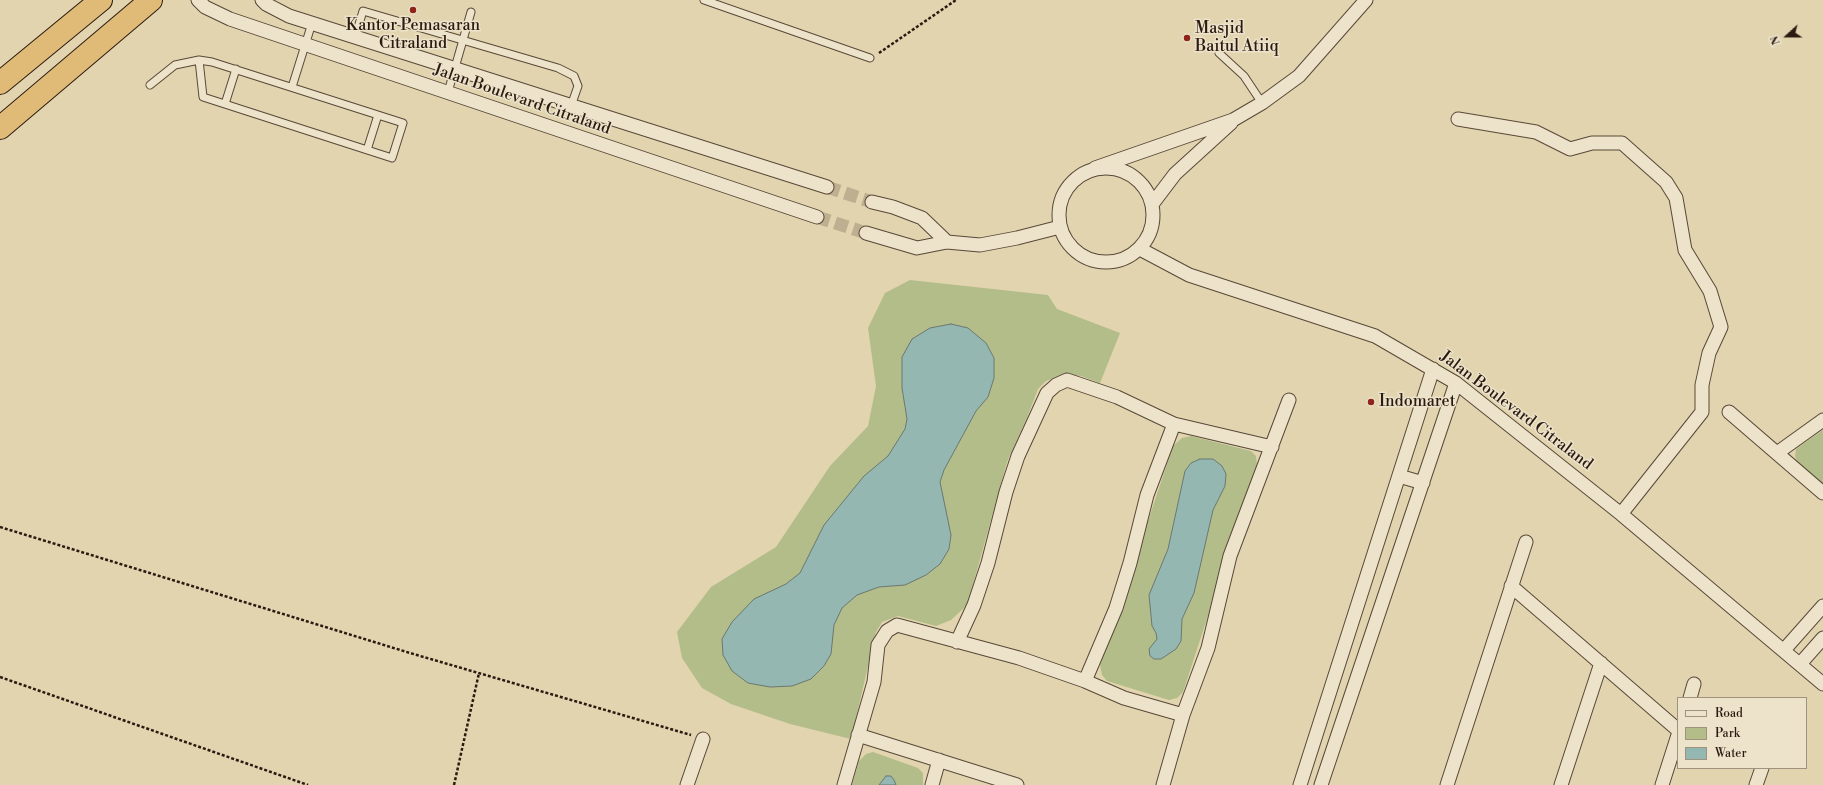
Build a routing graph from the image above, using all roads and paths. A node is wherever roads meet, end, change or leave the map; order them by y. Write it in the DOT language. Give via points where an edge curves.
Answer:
graph roads {
  1 [pos="101,0"];
  2 [pos="150,0"];
  3 [pos="198,0"];
  4 [pos="262,0"];
  5 [pos="704,0"];
  6 [pos="956,0"];
  7 [pos="1366,0"];
  8 [pos="470,12"];
  9 [pos="312,23"];
  10 [pos="354,37"];
  11 [pos="463,41"];
  12 [pos="306,45"];
  13 [pos="1219,54"];
  14 [pos="870,58"];
  15 [pos="199,60"];
  16 [pos="236,69"];
  17 [pos="455,69"];
  18 [pos="0,83"];
  19 [pos="150,85"];
  20 [pos="292,87"];
  21 [pos="448,92"];
  22 [pos="1262,103"];
  23 [pos="225,104"];
  24 [pos="572,106"];
  25 [pos="378,115"];
  26 [pos="1458,119"];
  27 [pos="1233,120"];
  28 [pos="0,128"];
  29 [pos="367,150"];
  30 [pos="1094,168"];
  31 [pos="827,187"];
  32 [pos="872,202"];
  33 [pos="1153,203"];
  34 [pos="817,217"];
  35 [pos="1060,227"];
  36 [pos="866,233"];
  37 [pos="947,242"];
  38 [pos="1140,250"];
  39 [pos="1433,369"];
  40 [pos="1456,383"];
  41 [pos="1290,400"];
  42 [pos="1729,412"];
  43 [pos="1823,420"];
  44 [pos="1174,424"];
  45 [pos="1272,447"];
  46 [pos="1777,453"];
  47 [pos="1399,476"];
  48 [pos="1423,483"];
  49 [pos="1823,493"];
  50 [pos="1621,514"];
  51 [pos="0,527"];
  52 [pos="1526,542"];
  53 [pos="1511,586"];
  54 [pos="1823,606"];
  55 [pos="1823,638"];
  56 [pos="957,642"];
  57 [pos="1784,650"];
  58 [pos="1601,663"];
  59 [pos="1800,664"];
  60 [pos="479,673"];
  61 [pos="0,677"];
  62 [pos="1085,682"];
  63 [pos="1694,684"];
  64 [pos="1823,684"];
  65 [pos="1690,697"];
  66 [pos="1183,715"];
  67 [pos="1677,729"];
  68 [pos="858,735"];
  69 [pos="1677,738"];
  70 [pos="703,739"];
  71 [pos="939,760"];
  72 [pos="1762,769"];
  73 [pos="308,785"];
  74 [pos="454,785"];
  75 [pos="687,785"];
  76 [pos="844,785"];
  77 [pos="932,785"];
  78 [pos="1017,785"];
  79 [pos="1163,785"];
  80 [pos="1300,785"];
  81 [pos="1321,785"];
  82 [pos="1447,785"];
  83 [pos="1562,785"];
  84 [pos="1662,785"];
  85 [pos="1756,785"];
  1 -- 18 [label="highway"];
  2 -- 28 [label="highway"];
  3 -- 12 [label="street, Jalan Boulevard Citraland" via="205,7 230,19"];
  4 -- 9 [label="street, Jalan Boulevard Citraland" via="289,16"];
  5 -- 14 [label="lane"];
  6 -- 14 [label="path"];
  7 -- 22 [label="street" via="1300,76"];
  8 -- 11 [label="lane"];
  9 -- 10 [label="street, Jalan Boulevard Citraland"];
  9 -- 12 [label="lane"];
  10 -- 11 [label="lane" via="364,11"];
  10 -- 17 [label="street, Jalan Boulevard Citraland"];
  11 -- 17 [label="lane"];
  11 -- 24 [label="lane" via="558,68 574,76 578,86"];
  12 -- 20 [label="lane"];
  12 -- 21 [label="street, Jalan Boulevard Citraland"];
  13 -- 22 [label="lane" via="1244,76"];
  15 -- 16 [label="lane"];
  15 -- 19 [label="lane" via="175,65"];
  15 -- 23 [label="lane" via="203,97"];
  16 -- 20 [label="lane"];
  16 -- 23 [label="lane"];
  17 -- 21 [label="lane"];
  17 -- 24 [label="street, Jalan Boulevard Citraland"];
  20 -- 25 [label="lane"];
  21 -- 34 [label="street, Jalan Boulevard Citraland"];
  22 -- 27 [label="street"];
  23 -- 29 [label="lane"];
  24 -- 31 [label="street, Jalan Boulevard Citraland"];
  25 -- 29 [label="lane"];
  25 -- 29 [label="lane" via="403,123 392,158"];
  26 -- 50 [label="street" via="1536,132 1570,149 1592,143 1622,143 1666,182 1676,198 1685,250 1710,291 1721,327 1709,353 1703,379 1702,412"];
  27 -- 30 [label="street"];
  27 -- 33 [label="street" via="1175,174"];
  30 -- 33 [label="street" via="1119,169 1130,175 1141,182"];
  30 -- 35 [label="street" via="1073,180 1060,202"];
  32 -- 37 [label="street" via="922,218"];
  33 -- 38 [label="street" via="1152,228"];
  35 -- 37 [label="street" via="980,244"];
  35 -- 38 [label="street" via="1072,248 1093,261 1118,262"];
  36 -- 37 [label="street" via="917,248"];
  38 -- 39 [label="street, Jalan Boulevard Citraland" via="1189,275 1375,336"];
  39 -- 40 [label="street, Jalan Boulevard Citraland"];
  39 -- 47 [label="street"];
  40 -- 48 [label="street"];
  40 -- 50 [label="street, Jalan Boulevard Citraland"];
  41 -- 45 [label="street"];
  42 -- 46 [label="street"];
  43 -- 46 [label="street"];
  44 -- 45 [label="street"];
  44 -- 56 [label="street" via="1117,397 1067,380 1047,393 1018,456 988,563 974,605"];
  44 -- 62 [label="street" via="1147,495 1116,608"];
  45 -- 66 [label="street" via="1230,556 1208,648"];
  46 -- 49 [label="street"];
  47 -- 48 [label="street"];
  47 -- 80 [label="street"];
  48 -- 81 [label="street"];
  50 -- 57 [label="street, Jalan Boulevard Citraland"];
  51 -- 60 [label="path"];
  52 -- 53 [label="street"];
  53 -- 58 [label="street"];
  53 -- 82 [label="street"];
  54 -- 57 [label="street"];
  55 -- 59 [label="street"];
  56 -- 62 [label="street" via="1019,658"];
  56 -- 68 [label="street" via="897,625 887,632 878,645 874,682"];
  57 -- 59 [label="street, Jalan Boulevard Citraland"];
  58 -- 67 [label="street"];
  58 -- 83 [label="street"];
  59 -- 64 [label="street, Jalan Boulevard Citraland"];
  60 -- 70 [label="path"];
  60 -- 74 [label="path"];
  61 -- 73 [label="path"];
  62 -- 66 [label="street" via="1124,698"];
  63 -- 65 [label="street"];
  66 -- 79 [label="street"];
  68 -- 71 [label="street"];
  68 -- 76 [label="street"];
  69 -- 84 [label="street"];
  70 -- 75 [label="street"];
  71 -- 77 [label="street"];
  71 -- 78 [label="street"];
  72 -- 85 [label="street"];
}
